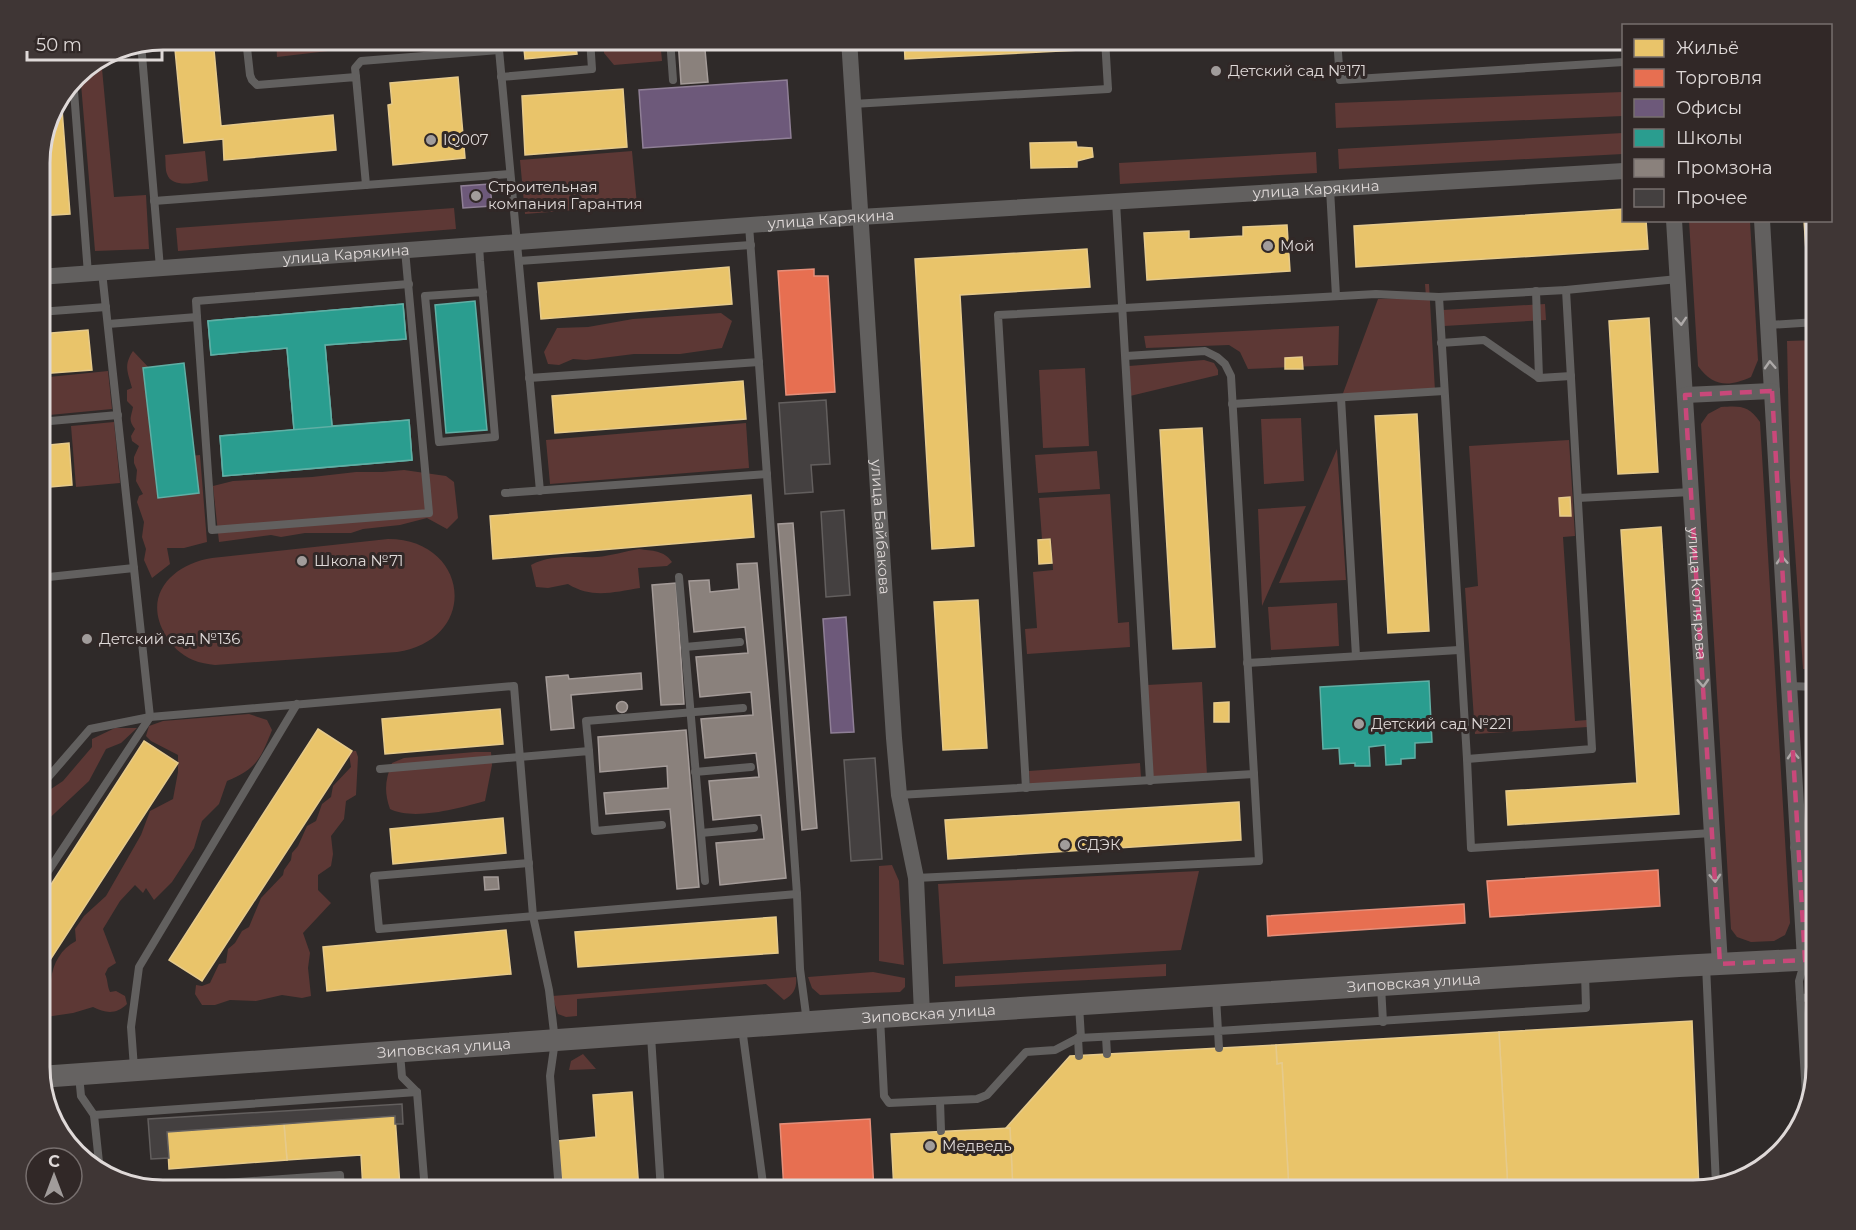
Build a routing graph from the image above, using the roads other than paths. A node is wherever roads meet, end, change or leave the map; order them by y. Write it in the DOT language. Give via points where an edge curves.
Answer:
graph roads {
  1 [pos="247,50"];
  2 [pos="499,50"];
  3 [pos="591,50"];
  4 [pos="671,50"];
  5 [pos="850,50"];
  6 [pos="1106,50"];
  7 [pos="1338,50"];
  8 [pos="142,52"];
  9 [pos="1622,62"];
  10 [pos="501,76"];
  11 [pos="356,77"];
  12 [pos="673,80"];
  13 [pos="75,92"];
  14 [pos="853,104"];
  15 [pos="1622,171"];
  16 [pos="510,174"];
  17 [pos="366,185"];
  18 [pos="1330,189"];
  19 [pos="154,201"];
  20 [pos="1116,202"];
  21 [pos="860,217"];
  22 [pos="1674,222"];
  23 [pos="1762,222"];
  24 [pos="749,225"];
  25 [pos="517,242"];
  26 [pos="479,245"];
  27 [pos="751,245"];
  28 [pos="405,250"];
  29 [pos="519,261"];
  30 [pos="160,268"];
  31 [pos="95,273"];
  32 [pos="50,276"];
  33 [pos="1678,279"];
  34 [pos="409,284"];
  35 [pos="1566,290"];
  36 [pos="1536,291"];
  37 [pos="483,292"];
  38 [pos="1336,296"];
  39 [pos="1439,297"];
  40 [pos="106,307"];
  41 [pos="1123,308"];
  42 [pos="50,311"];
  43 [pos="197,317"];
  44 [pos="1806,323"];
  45 [pos="108,324"];
  46 [pos="1768,325"];
  47 [pos="1441,343"];
  48 [pos="1126,356"];
  49 [pos="759,362"];
  50 [pos="1571,376"];
  51 [pos="529,378"];
  52 [pos="1539,378"];
  53 [pos="1444,391"];
  54 [pos="1772,391"];
  55 [pos="1685,395"];
  56 [pos="1341,398"];
  57 [pos="1232,404"];
  58 [pos="118,415"];
  59 [pos="50,421"];
  60 [pos="767,474"];
  61 [pos="540,491"];
  62 [pos="1691,492"];
  63 [pos="504,493"];
  64 [pos="1578,498"];
  65 [pos="134,568"];
  66 [pos="50,577"];
  67 [pos="679,578"];
  68 [pos="740,642"];
  69 [pos="685,647"];
  70 [pos="1459,650"];
  71 [pos="1356,656"];
  72 [pos="1247,663"];
  73 [pos="1789,686"];
  74 [pos="1806,687"];
  75 [pos="297,704"];
  76 [pos="743,708"];
  77 [pos="691,712"];
  78 [pos="150,717"];
  79 [pos="589,752"];
  80 [pos="520,757"];
  81 [pos="1467,759"];
  82 [pos="751,767"];
  83 [pos="380,769"];
  84 [pos="696,771"];
  85 [pos="1254,774"];
  86 [pos="50,775"];
  87 [pos="1150,780"];
  88 [pos="1026,788"];
  89 [pos="899,795"];
  90 [pos="662,825"];
  91 [pos="754,828"];
  92 [pos="701,833"];
  93 [pos="1712,834"];
  94 [pos="1798,847"];
  95 [pos="1806,847"];
  96 [pos="529,863"];
  97 [pos="50,868"];
  98 [pos="916,878"];
  99 [pos="705,881"];
  100 [pos="797,894"];
  101 [pos="533,916"];
  102 [pos="1806,916"];
  103 [pos="1806,959"];
  104 [pos="1713,964"];
  105 [pos="1806,968"];
  106 [pos="1585,972"];
  107 [pos="1381,985"];
  108 [pos="1216,996"];
  109 [pos="1800,998"];
  110 [pos="1806,998"];
  111 [pos="1079,1005"];
  112 [pos="922,1014"];
  113 [pos="880,1017"];
  114 [pos="807,1022"];
  115 [pos="1383,1022"];
  116 [pos="742,1028"];
  117 [pos="1218,1030"];
  118 [pos="651,1034"];
  119 [pos="1106,1037"];
  120 [pos="1079,1038"];
  121 [pos="555,1041"];
  122 [pos="1219,1048"];
  123 [pos="400,1052"];
  124 [pos="1107,1054"];
  125 [pos="1078,1056"];
  126 [pos="134,1070"];
  127 [pos="79,1075"];
  128 [pos="50,1076"];
  129 [pos="1805,1085"];
  130 [pos="417,1092"];
  131 [pos="940,1101"];
  132 [pos="94,1115"];
  133 [pos="941,1131"];
  134 [pos="99,1160"];
  135 [pos="1716,1178"];
  136 [pos="268,1180"];
  137 [pos="340,1180"];
  138 [pos="423,1180"];
  139 [pos="558,1180"];
  140 [pos="660,1180"];
  141 [pos="763,1180"];
  1 -- 11 [label="lane" via="250,75 257,85"];
  2 -- 10 [label="lane"];
  2 -- 11 [label="lane" via="362,61 355,68"];
  3 -- 10 [label="lane" via="592,69"];
  4 -- 12 [label="lane"];
  5 -- 14 [label="street, улица Байбакова"];
  6 -- 14 [label="lane" via="1108,89"];
  7 -- 9 [label="lane" via="1340,80"];
  8 -- 19 [label="lane"];
  10 -- 16 [label="lane"];
  11 -- 17 [label="lane"];
  13 -- 31 [label="lane"];
  14 -- 21 [label="street, улица Байбакова"];
  15 -- 18 [label="street, улица Карякина"];
  16 -- 17 [label="lane"];
  16 -- 25 [label="lane"];
  17 -- 19 [label="lane"];
  18 -- 20 [label="street, улица Карякина"];
  18 -- 38 [label="lane"];
  19 -- 30 [label="lane"];
  20 -- 21 [label="street, улица Карякина"];
  20 -- 41 [label="lane"];
  21 -- 24 [label="street, улица Карякина"];
  21 -- 89 [label="street, улица Байбакова"];
  22 -- 33 [label="street, улица Котлярова"];
  23 -- 46 [label="street"];
  24 -- 25 [label="street, улица Карякина"];
  24 -- 27 [label="lane"];
  25 -- 26 [label="street, улица Карякина"];
  25 -- 29 [label="lane"];
  26 -- 28 [label="street, улица Карякина"];
  26 -- 37 [label="lane"];
  27 -- 29 [label="lane"];
  27 -- 49 [label="lane"];
  28 -- 30 [label="street, улица Карякина"];
  28 -- 34 [label="lane"];
  29 -- 51 [label="lane"];
  30 -- 31 [label="street, улица Карякина"];
  31 -- 32 [label="street, улица Карякина"];
  31 -- 40 [label="lane"];
  33 -- 35 [label="lane"];
  33 -- 55 [label="street, улица Котлярова, one-way"];
  34 -- 43 [label="lane" via="196,302"];
  34 -- 43 [label="lane" via="429,513 212,531"];
  35 -- 36 [label="lane"];
  35 -- 50 [label="lane"];
  36 -- 39 [label="lane"];
  36 -- 52 [label="lane"];
  37 -- 37 [label="lane" via="495,437 439,442 425,296"];
  38 -- 39 [label="lane"];
  38 -- 41 [label="lane"];
  39 -- 47 [label="lane"];
  40 -- 42 [label="lane"];
  40 -- 45 [label="lane"];
  41 -- 48 [label="lane"];
  41 -- 88 [label="lane" via="998,315"];
  43 -- 45 [label="lane"];
  44 -- 46 [label="lane"];
  45 -- 58 [label="lane"];
  54 -- 46 [label="street, one-way"];
  47 -- 52 [label="lane" via="1484,340"];
  47 -- 53 [label="lane"];
  48 -- 57 [label="lane" via="1205,351 1225,364 1231,376"];
  48 -- 87 [label="lane"];
  49 -- 51 [label="lane"];
  49 -- 60 [label="lane"];
  50 -- 52 [label="lane"];
  50 -- 64 [label="lane"];
  51 -- 61 [label="lane"];
  53 -- 56 [label="lane"];
  53 -- 70 [label="lane"];
  54 -- 55 [label="street"];
  73 -- 54 [label="street, one-way"];
  55 -- 62 [label="street, улица Котлярова"];
  56 -- 57 [label="lane"];
  56 -- 71 [label="lane"];
  57 -- 72 [label="lane"];
  58 -- 59 [label="lane"];
  58 -- 65 [label="lane"];
  60 -- 61 [label="lane"];
  60 -- 100 [label="lane"];
  61 -- 63 [label="lane"];
  62 -- 64 [label="lane"];
  62 -- 93 [label="street, улица Котлярова, one-way"];
  64 -- 81 [label="lane" via="1592,749"];
  65 -- 66 [label="lane"];
  65 -- 78 [label="lane"];
  67 -- 69 [label="lane"];
  68 -- 69 [label="lane"];
  69 -- 77 [label="lane"];
  70 -- 71 [label="lane"];
  70 -- 81 [label="lane"];
  71 -- 72 [label="lane"];
  72 -- 85 [label="lane"];
  73 -- 74 [label="lane"];
  94 -- 73 [label="street, one-way"];
  75 -- 78 [label="lane"];
  75 -- 80 [label="lane" via="514,687"];
  75 -- 126 [label="lane" via="139,967 131,1027"];
  76 -- 77 [label="lane"];
  77 -- 79 [label="lane" via="586,721"];
  77 -- 84 [label="lane"];
  78 -- 86 [label="lane" via="90,729"];
  78 -- 97 [label="lane"];
  79 -- 80 [label="lane"];
  79 -- 90 [label="lane" via="595,831"];
  80 -- 83 [label="lane"];
  80 -- 96 [label="lane"];
  81 -- 93 [label="lane" via="1471,848"];
  82 -- 84 [label="lane"];
  84 -- 92 [label="lane"];
  85 -- 87 [label="lane"];
  85 -- 98 [label="lane" via="1259,861"];
  87 -- 88 [label="lane"];
  88 -- 89 [label="lane"];
  89 -- 98 [label="street, улица Байбакова"];
  91 -- 92 [label="lane"];
  92 -- 99 [label="lane"];
  93 -- 104 [label="street, улица Котлярова, one-way"];
  94 -- 95 [label="street"];
  94 -- 102 [label="street"];
  96 -- 101 [label="lane"];
  96 -- 101 [label="lane" via="374,876 379,929"];
  98 -- 112 [label="street, улица Байбакова"];
  100 -- 101 [label="lane"];
  100 -- 114 [label="lane"];
  101 -- 121 [label="lane"];
  103 -- 104 [label="street, Зиповская улица"];
  104 -- 106 [label="street, Зиповская улица"];
  104 -- 135 [label="lane"];
  105 -- 109 [label="lane" via="1799,981"];
  106 -- 107 [label="street, Зиповская улица"];
  106 -- 115 [label="lane" via="1586,1008"];
  107 -- 108 [label="street, Зиповская улица"];
  107 -- 115 [label="lane"];
  108 -- 111 [label="street, Зиповская улица"];
  108 -- 117 [label="lane"];
  109 -- 110 [label="lane"];
  109 -- 129 [label="lane"];
  111 -- 112 [label="street, Зиповская улица"];
  111 -- 120 [label="lane"];
  112 -- 113 [label="street, Зиповская улица"];
  113 -- 114 [label="street, Зиповская улица"];
  113 -- 131 [label="lane" via="885,1099 894,1104"];
  114 -- 116 [label="street, Зиповская улица"];
  115 -- 117 [label="lane"];
  116 -- 118 [label="street, Зиповская улица"];
  116 -- 141 [label="lane"];
  117 -- 119 [label="lane"];
  117 -- 122 [label="lane"];
  118 -- 121 [label="street, Зиповская улица"];
  118 -- 140 [label="lane"];
  119 -- 120 [label="lane"];
  119 -- 124 [label="lane"];
  120 -- 125 [label="lane"];
  120 -- 131 [label="lane" via="1054,1050 1026,1052 983,1098"];
  121 -- 123 [label="street, Зиповская улица"];
  121 -- 139 [label="lane" via="550,1076"];
  123 -- 126 [label="street, Зиповская улица"];
  123 -- 130 [label="lane" via="402,1077"];
  126 -- 127 [label="street, Зиповская улица"];
  127 -- 128 [label="street, Зиповская улица"];
  127 -- 132 [label="lane" via="81,1096"];
  130 -- 132 [label="lane"];
  130 -- 138 [label="lane"];
  131 -- 133 [label="lane"];
  132 -- 134 [label="lane"];
  136 -- 137 [label="lane" via="340,1175"];
}
